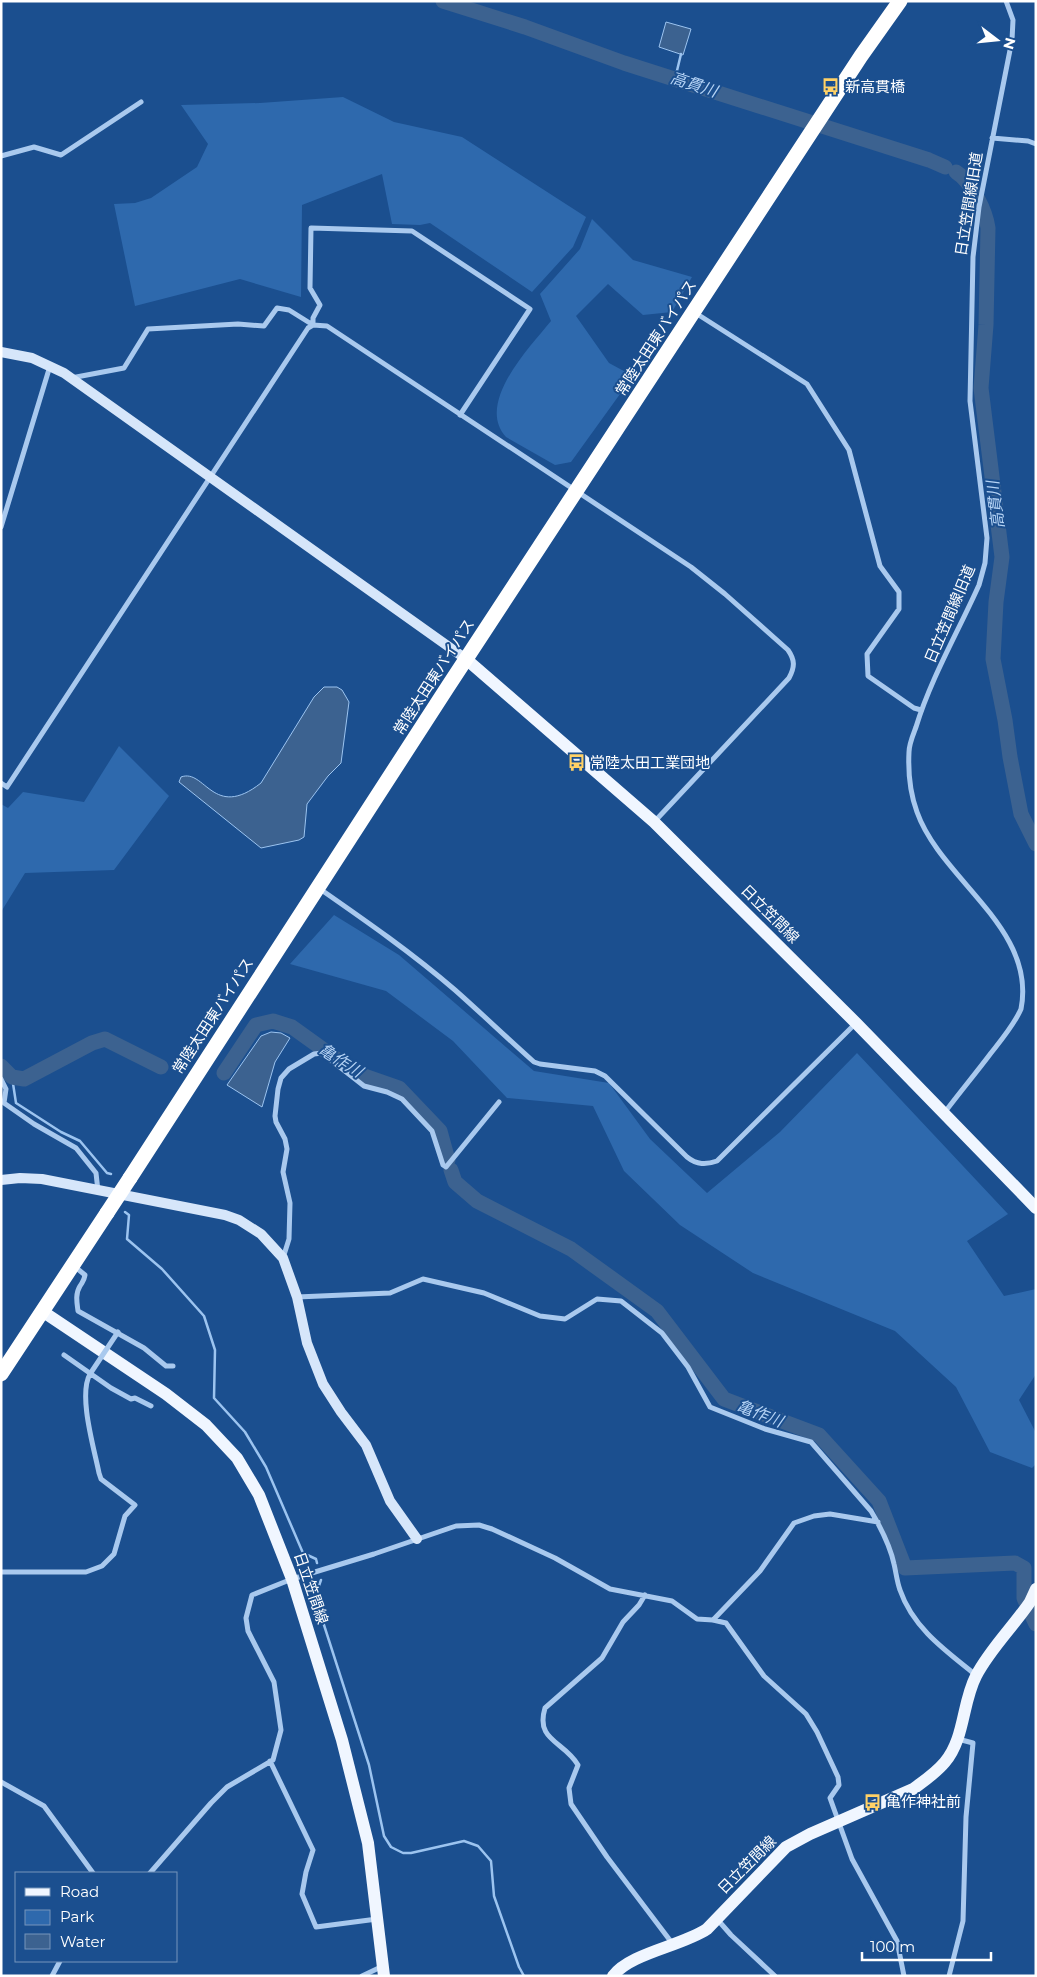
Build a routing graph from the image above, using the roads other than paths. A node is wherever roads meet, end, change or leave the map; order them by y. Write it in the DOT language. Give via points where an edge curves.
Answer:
graph roads {
  1 [pos="900,1"];
  2 [pos="1006,1"];
  3 [pos="140,102"];
  4 [pos="992,138"];
  5 [pos="1036,144"];
  6 [pos="1,156"];
  7 [pos="694,311"];
  8 [pos="313,325"];
  9 [pos="1,352"];
  10 [pos="50,365"];
  11 [pos="71,378"];
  12 [pos="460,415"];
  13 [pos="210,477"];
  14 [pos="576,491"];
  15 [pos="2,523"];
  16 [pos="466,659"];
  17 [pos="921,710"];
  18 [pos="1,783"];
  19 [pos="654,822"];
  20 [pos="318,887"];
  21 [pos="1003,921"];
  22 [pos="1026,972"];
  23 [pos="856,1023"];
  24 [pos="1,1080"];
  25 [pos="499,1102"];
  26 [pos="944,1113"];
  27 [pos="1,1180"];
  28 [pos="98,1191"];
  29 [pos="1036,1208"];
  30 [pos="283,1258"];
  31 [pos="72,1265"];
  32 [pos="296,1297"];
  33 [pos="42,1311"];
  34 [pos="118,1332"];
  35 [pos="64,1355"];
  36 [pos="173,1366"];
  37 [pos="1,1374"];
  38 [pos="90,1374"];
  39 [pos="151,1406"];
  40 [pos="878,1522"];
  41 [pos="417,1539"];
  42 [pos="1,1572"];
  43 [pos="292,1579"];
  44 [pos="1036,1589"];
  45 [pos="645,1595"];
  46 [pos="713,1620"];
  47 [pos="977,1675"];
  48 [pos="958,1739"];
  49 [pos="270,1761"];
  50 [pos="1,1782"];
  51 [pos="840,1821"];
  52 [pos="92,1872"];
  53 [pos="151,1872"];
  54 [pos="377,1918"];
  55 [pos="717,1919"];
  56 [pos="674,1945"];
  57 [pos="59,1962"];
  58 [pos="384,1971"];
  59 [pos="52,1976"];
  60 [pos="362,1976"];
  61 [pos="614,1976"];
  62 [pos="775,1976"];
  63 [pos="904,1976"];
  64 [pos="948,1976"];
  1 -- 7 [label="highway, 常陸太田東バイパス"];
  2 -- 4 [label="street, 日立笠間線旧道" via="1013,20 1012,40"];
  3 -- 6 [label="street" via="61,155 34,147"];
  4 -- 5 [label="street"];
  4 -- 17 [label="street, 日立笠間線旧道" via="973,256 970,402 987,538 985,563 979,586"];
  7 -- 14 [label="highway, 常陸太田東バイパス"];
  7 -- 17 [label="street" via="807,384 849,450 880,566 899,592 899,609 867,654 868,676"];
  8 -- 11 [label="street" via="289,310 277,308 264,326 238,324 148,329 124,368"];
  8 -- 12 [label="street" via="327,326"];
  8 -- 12 [label="street" via="320,306 310,288 311,228 412,231 530,309"];
  8 -- 13 [label="street"];
  9 -- 10 [label="street"];
  10 -- 11 [label="street"];
  10 -- 15 [label="street"];
  11 -- 13 [label="street"];
  12 -- 14 [label="street"];
  13 -- 16 [label="street"];
  13 -- 18 [label="street" via="7,787"];
  14 -- 16 [label="highway, 常陸太田東バイパス"];
  14 -- 19 [label="street" via="699,573 788,650 794,665 789,678"];
  16 -- 19 [label="main road, 日立笠間線"];
  16 -- 20 [label="highway, 常陸太田東バイパス"];
  17 -- 21 [label="street, 日立笠間線旧道" via="909,750 909,779 917,813 957,872"];
  19 -- 23 [label="main road, 日立笠間線"];
  20 -- 23 [label="street" via="427,967 534,1062 605,1076 693,1162 709,1164 717,1161"];
  20 -- 31 [label="highway, 常陸太田東バイパス, bridge"];
  22 -- 26 [label="street" via="1021,1008 1012,1026"];
  23 -- 26 [label="main road, 日立笠間線"];
  24 -- 28 [label="street" via="6,1089 4,1103 76,1148 96,1173"];
  25 -- 30 [label="street" via="446,1167 432,1130 402,1099 364,1086 322,1053 314,1054 289,1069 279,1083 275,1110 276,1122 287,1149 284,1172 290,1203 289,1239"];
  26 -- 29 [label="main road, 日立笠間線"];
  27 -- 28 [label="street" via="42,1180"];
  28 -- 30 [label="street" via="239,1220 261,1234"];
  30 -- 32 [label="street"];
  31 -- 33 [label="highway, 常陸太田東バイパス"];
  31 -- 34 [label="street" via="85,1275 77,1292 78,1311"];
  32 -- 40 [label="street" via="390,1293 423,1279 484,1293 540,1316 565,1319 597,1299 620,1301 662,1333 688,1367 710,1407 811,1442"];
  32 -- 41 [label="street" via="307,1343 323,1384 366,1445 390,1501"];
  33 -- 37 [label="highway, 常陸太田東バイパス"];
  33 -- 43 [label="main road, 日立笠間線" via="166,1394 206,1425 237,1458 259,1495"];
  34 -- 36 [label="street" via="166,1366"];
  34 -- 38 [label="street, bridge"];
  35 -- 38 [label="street"];
  38 -- 39 [label="street" via="131,1399"];
  38 -- 42 [label="street" via="85,1396 101,1479 135,1505 125,1516 114,1554 102,1566 86,1572"];
  40 -- 46 [label="street" via="830,1514 794,1524 760,1571"];
  40 -- 47 [label="street" via="888,1542 899,1589 911,1616 945,1650"];
  41 -- 43 [label="street"];
  41 -- 45 [label="street" via="456,1526 479,1525 555,1558 610,1589"];
  43 -- 49 [label="street" via="252,1595 246,1618 248,1631 274,1682 281,1730"];
  43 -- 54 [label="main road, 日立笠間線" via="342,1740 361,1815 368,1843"];
  44 -- 47 [label="main road, 日立笠間線"];
  45 -- 46 [label="street" via="672,1601 697,1619"];
  45 -- 56 [label="street" via="623,1622 602,1658 545,1708 542,1720 543,1730 578,1765 569,1788 571,1804"];
  46 -- 51 [label="street" via="726,1623 764,1676 806,1714 838,1777 839,1784 830,1798"];
  47 -- 48 [label="main road, 日立笠間線" via="965,1705"];
  48 -- 51 [label="main road, 日立笠間線" via="945,1763 913,1789"];
  48 -- 64 [label="street" via="973,1743 966,1817 963,1921"];
  49 -- 53 [label="street" via="227,1787"];
  49 -- 54 [label="street" via="313,1850 302,1894 316,1927"];
  50 -- 52 [label="street" via="44,1806"];
  51 -- 55 [label="main road, 日立笠間線" via="786,1847"];
  51 -- 63 [label="street" via="852,1859 897,1942"];
  54 -- 58 [label="main road, 日立笠間線"];
  55 -- 56 [label="main road, 日立笠間線" via="695,1937"];
  55 -- 62 [label="street"];
  56 -- 61 [label="main road, 日立笠間線" via="634,1960"];
  57 -- 59 [label="street"];
  58 -- 60 [label="street"];
}
